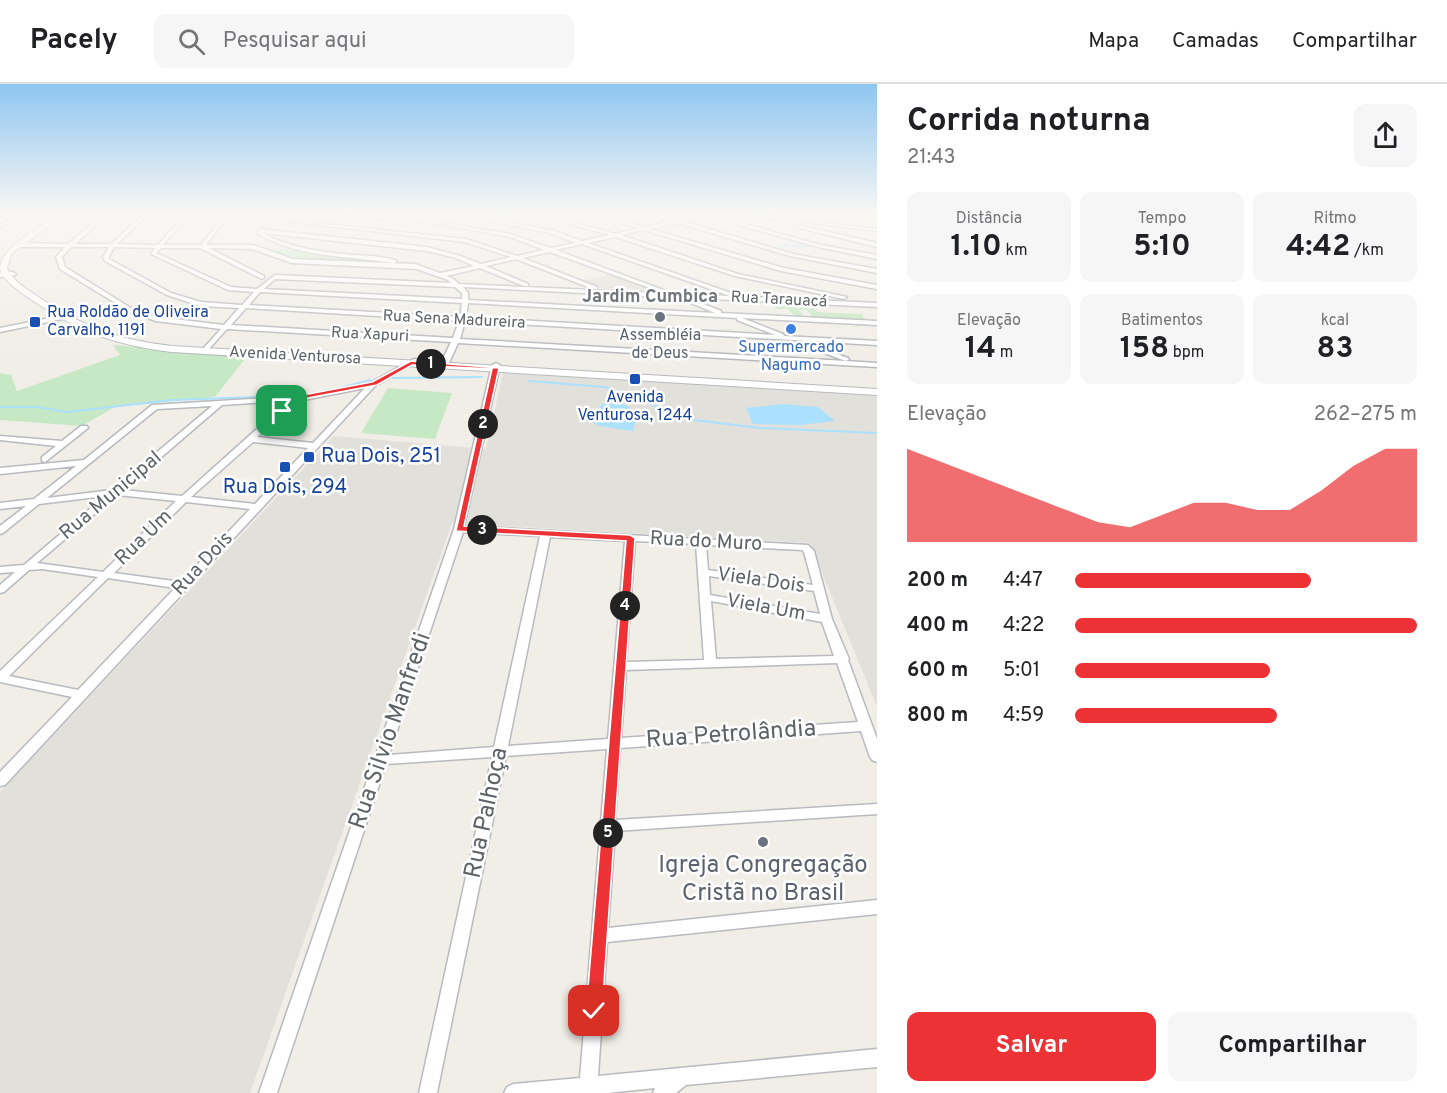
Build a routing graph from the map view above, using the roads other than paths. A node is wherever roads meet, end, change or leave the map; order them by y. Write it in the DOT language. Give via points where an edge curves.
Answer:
graph roads {
  1 [pos="60,260"];
  2 [pos="107,260"];
  3 [pos="166,260"];
  4 [pos="232,260"];
  5 [pos="281,260"];
  6 [pos="383,260"];
  7 [pos="462,260"];
  8 [pos="504,260"];
  9 [pos="523,260"];
  10 [pos="579,260"];
  11 [pos="632,260"];
  12 [pos="691,260"];
  13 [pos="750,260"];
  14 [pos="819,260"];
  15 [pos="480,266"];
  16 [pos="420,267"];
  17 [pos="877,271"];
  18 [pos="6,273"];
  19 [pos="441,275"];
  20 [pos="269,276"];
  21 [pos="457,284"];
  22 [pos="522,286"];
  23 [pos="877,287"];
  24 [pos="587,288"];
  25 [pos="654,288"];
  26 [pos="257,292"];
  27 [pos="647,294"];
  28 [pos="825,294"];
  29 [pos="676,296"];
  30 [pos="731,296"];
  31 [pos="702,297"];
  32 [pos="465,302"];
  33 [pos="694,302"];
  34 [pos="825,303"];
  35 [pos="877,304"];
  36 [pos="242,309"];
  37 [pos="730,316"];
  38 [pos="67,317"];
  39 [pos="462,321"];
  40 [pos="877,323"];
  41 [pos="224,327"];
  42 [pos="763,328"];
  43 [pos="0,330"];
  44 [pos="762,337"];
  45 [pos="791,339"];
  46 [pos="456,340"];
  47 [pos="877,343"];
  48 [pos="206,349"];
  49 [pos="413,361"];
  50 [pos="444,363"];
  51 [pos="859,364"];
  52 [pos="877,364"];
  53 [pos="496,366"];
  54 [pos="877,370"];
  55 [pos="374,383"];
  56 [pos="877,390"];
  57 [pos="290,399"];
  58 [pos="221,402"];
  59 [pos="84,428"];
  60 [pos="0,438"];
  61 [pos="249,439"];
  62 [pos="63,444"];
  63 [pos="314,446"];
  64 [pos="45,459"];
  65 [pos="87,462"];
  66 [pos="0,471"];
  67 [pos="116,492"];
  68 [pos="184,499"];
  69 [pos="39,501"];
  70 [pos="0,506"];
  71 [pos="256,507"];
  72 [pos="459,529"];
  73 [pos="0,531"];
  74 [pos="546,533"];
  75 [pos="630,538"];
  76 [pos="700,542"];
  77 [pos="28,566"];
  78 [pos="0,570"];
  79 [pos="703,572"];
  80 [pos="106,574"];
  81 [pos="184,586"];
  82 [pos="819,589"];
  83 [pos="0,590"];
  84 [pos="705,597"];
  85 [pos="827,619"];
  86 [pos="843,658"];
  87 [pos="710,662"];
  88 [pos="620,666"];
  89 [pos="0,678"];
  90 [pos="81,695"];
  91 [pos="866,726"];
  92 [pos="613,744"];
  93 [pos="500,752"];
  94 [pos="877,757"];
  95 [pos="380,760"];
  96 [pos="0,781"];
  97 [pos="877,809"];
  98 [pos="608,826"];
  99 [pos="877,907"];
  100 [pos="600,936"];
  101 [pos="877,1058"];
  102 [pos="683,1076"];
  103 [pos="590,1089"];
  104 [pos="268,1093"];
  105 [pos="428,1093"];
  106 [pos="513,1093"];
  107 [pos="662,1093"];
  1 -- 41 [label="street, Rua Xapuri" via="62,268 124,307 156,319"];
  2 -- 36 [label="street, Rua Sena Madureira" via="169,294 200,304"];
  3 -- 26 [label="street" via="217,285"];
  4 -- 20 [label="street, Rua Tarauacá"];
  5 -- 16 [label="street"];
  6 -- 16 [label="street"];
  7 -- 15 [label="street"];
  8 -- 15 [label="street"];
  9 -- 24 [label="street"];
  10 -- 25 [label="street"];
  11 -- 30 [label="street"];
  12 -- 28 [label="street" via="737,275"];
  13 -- 23 [label="street"];
  14 -- 17 [label="street"];
  15 -- 19 [label="street"];
  15 -- 22 [label="street"];
  16 -- 19 [label="street"];
  18 -- 38 [label="street, Avenida Venturosa" via="18,286"];
  19 -- 21 [label="street"];
  20 -- 21 [label="street, Rua Tarauacá"];
  20 -- 26 [label="street"];
  21 -- 22 [label="street, Rua Tarauacá"];
  21 -- 32 [label="street" via="465,293"];
  22 -- 24 [label="street, Rua Tarauacá"];
  24 -- 27 [label="street, Rua Tarauacá"];
  25 -- 27 [label="street"];
  25 -- 29 [label="street"];
  26 -- 32 [label="street"];
  26 -- 36 [label="street"];
  27 -- 29 [label="street, Rua Tarauacá"];
  28 -- 34 [label="street" via="833,300"];
  28 -- 35 [label="street"];
  29 -- 31 [label="street, Rua Tarauacá"];
  29 -- 33 [label="street"];
  30 -- 31 [label="street, Rua Tarauacá"];
  30 -- 34 [label="street, Rua Tarauacá"];
  31 -- 33 [label="street"];
  32 -- 37 [label="street"];
  32 -- 39 [label="street"];
  33 -- 37 [label="street"];
  34 -- 35 [label="street, Rua Tarauacá"];
  36 -- 39 [label="street, Rua Sena Madureira"];
  36 -- 41 [label="street"];
  37 -- 40 [label="street"];
  37 -- 42 [label="street"];
  38 -- 43 [label="street"];
  38 -- 48 [label="street, Avenida Venturosa" via="82,329 112,339 157,347"];
  39 -- 44 [label="street, Rua Sena Madureira"];
  39 -- 46 [label="street"];
  41 -- 46 [label="street, Rua Xapuri"];
  41 -- 48 [label="street"];
  42 -- 44 [label="street"];
  42 -- 45 [label="street"];
  44 -- 45 [label="street, Rua Sena Madureira"];
  45 -- 47 [label="street, Rua Sena Madureira"];
  45 -- 51 [label="street"];
  46 -- 50 [label="street"];
  46 -- 51 [label="street, Rua Xapuri"];
  48 -- 49 [label="street, Avenida Venturosa"];
  49 -- 50 [label="street, Avenida Venturosa"];
  49 -- 55 [label="street, Rua Dois"];
  50 -- 53 [label="street, Avenida Venturosa"];
  51 -- 52 [label="street, Rua Xapuri"];
  51 -- 54 [label="street"];
  53 -- 56 [label="street, Avenida Venturosa"];
  53 -- 72 [label="street, Rua Silvio Manfredi"];
  55 -- 57 [label="street"];
  55 -- 63 [label="street, Rua Dois"];
  57 -- 58 [label="street"];
  57 -- 61 [label="street, Rua Um" via="282,411"];
  58 -- 65 [label="street" via="153,408"];
  58 -- 67 [label="street, Rua Municipal"];
  59 -- 62 [label="street"];
  60 -- 62 [label="street"];
  61 -- 63 [label="street"];
  61 -- 68 [label="street, Rua Um"];
  62 -- 64 [label="street"];
  63 -- 71 [label="street, Rua Dois"];
  65 -- 66 [label="street"];
  65 -- 69 [label="street"];
  67 -- 68 [label="street"];
  67 -- 69 [label="street"];
  67 -- 77 [label="street, Rua Municipal"];
  68 -- 71 [label="street"];
  68 -- 80 [label="street, Rua Um"];
  69 -- 70 [label="street"];
  69 -- 73 [label="street"];
  71 -- 81 [label="street, Rua Dois"];
  72 -- 74 [label="street, Rua do Muro"];
  72 -- 95 [label="street, Rua Silvio Manfredi"];
  74 -- 75 [label="street, Rua do Muro"];
  74 -- 93 [label="street, Rua Palhoça"];
  75 -- 76 [label="street, Rua do Muro"];
  75 -- 88 [label="street"];
  76 -- 79 [label="street"];
  76 -- 82 [label="street, Rua do Muro" via="808,549"];
  77 -- 78 [label="street"];
  77 -- 80 [label="street"];
  77 -- 83 [label="street, Rua Municipal"];
  79 -- 82 [label="street, Viela Dois"];
  79 -- 84 [label="street"];
  80 -- 81 [label="street"];
  80 -- 89 [label="street, Rua Um"];
  81 -- 90 [label="street, Rua Dois"];
  82 -- 85 [label="street"];
  84 -- 85 [label="street, Viela Um"];
  84 -- 87 [label="street"];
  85 -- 86 [label="street"];
  86 -- 87 [label="street"];
  86 -- 91 [label="street"];
  87 -- 88 [label="street"];
  88 -- 92 [label="street"];
  89 -- 90 [label="street"];
  90 -- 96 [label="street, Rua Dois"];
  91 -- 92 [label="street, Rua Petrolândia"];
  91 -- 94 [label="street"];
  92 -- 93 [label="street, Rua Petrolândia"];
  92 -- 98 [label="street"];
  93 -- 95 [label="street, Rua Petrolândia"];
  93 -- 105 [label="street, Rua Palhoça"];
  95 -- 104 [label="street, Rua Silvio Manfredi"];
  97 -- 98 [label="street"];
  98 -- 100 [label="street"];
  99 -- 100 [label="street"];
  100 -- 103 [label="street"];
  101 -- 102 [label="street"];
  102 -- 103 [label="street"];
  102 -- 107 [label="street"];
  103 -- 106 [label="street"];
}
